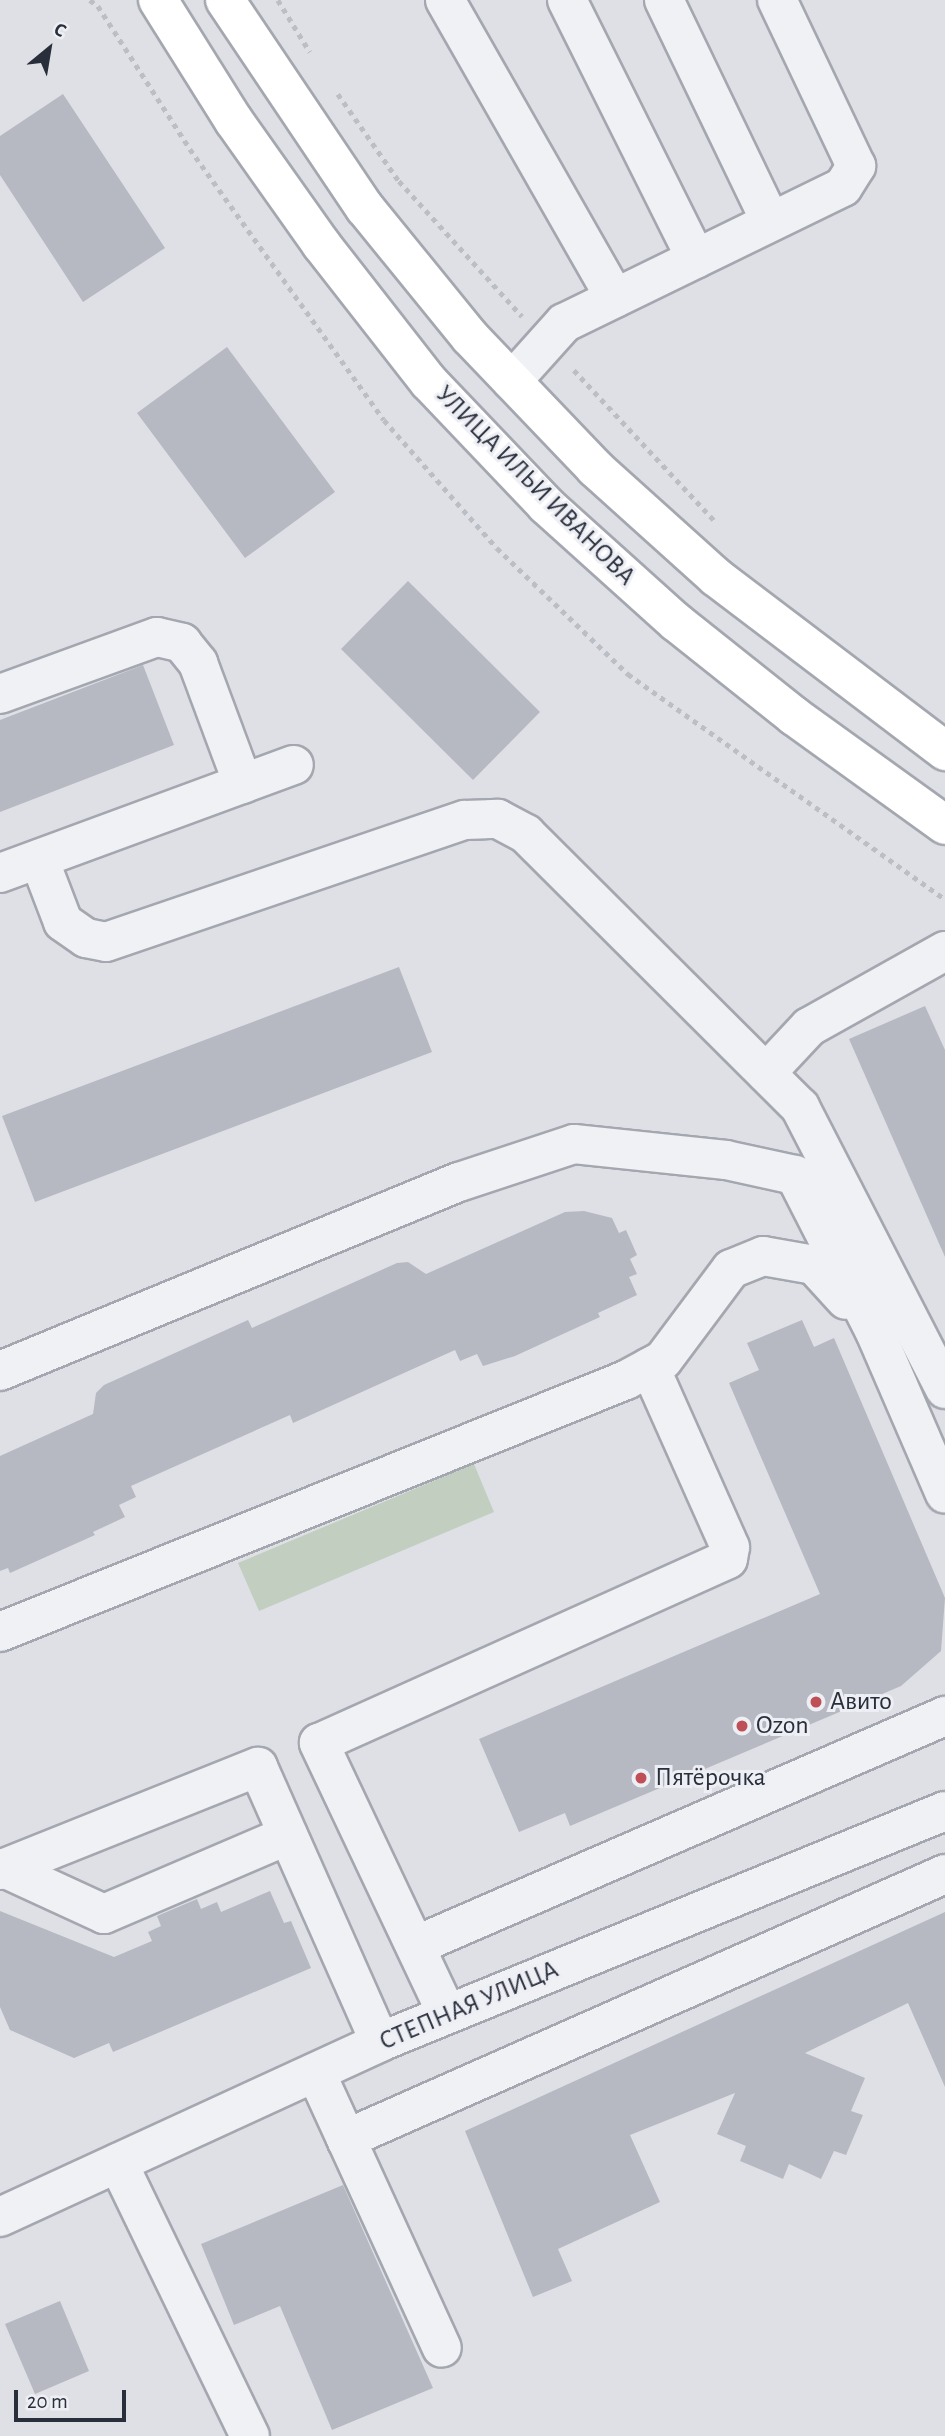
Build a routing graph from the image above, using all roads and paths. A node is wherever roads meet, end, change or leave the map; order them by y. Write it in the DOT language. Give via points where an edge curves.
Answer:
graph roads {
  1 [pos="158,0"];
  2 [pos="225,0"];
  3 [pos="278,0"];
  4 [pos="445,0"];
  5 [pos="567,0"];
  6 [pos="664,0"];
  7 [pos="778,0"];
  8 [pos="316,61"];
  9 [pos="331,83"];
  10 [pos="771,222"];
  11 [pos="696,259"];
  12 [pos="615,298"];
  13 [pos="547,342"];
  14 [pos="512,381"];
  15 [pos="723,530"];
  16 [pos="0,694"];
  17 [pos="945,751"];
  18 [pos="294,765"];
  19 [pos="243,784"];
  20 [pos="945,825"];
  21 [pos="39,859"];
  22 [pos="0,873"];
  23 [pos="945,951"];
  24 [pos="766,1073"];
  25 [pos="875,1332"];
  26 [pos="650,1367"];
  27 [pos="0,1371"];
  28 [pos="945,1389"];
  29 [pos="945,1494"];
  30 [pos="0,1632"];
  31 [pos="945,1716"];
  32 [pos="945,1811"];
  33 [pos="288,1835"];
  34 [pos="2,1869"];
  35 [pos="945,1874"];
  36 [pos="417,1945"];
  37 [pos="447,2014"];
  38 [pos="380,2042"];
  39 [pos="316,2073"];
  40 [pos="346,2139"];
  41 [pos="118,2163"];
  42 [pos="0,2217"];
  43 [pos="442,2348"];
  44 [pos="250,2436"];
  1 -- 20 [label="main road, УЛИЦА ИЛЬИ ИВАНОВА" via="234,121 321,244 429,382 519,477 676,622 794,716"];
  2 -- 14 [label="main road" via="365,208"];
  3 -- 8 [label="path"];
  4 -- 12 [label="street"];
  5 -- 11 [label="street"];
  6 -- 10 [label="street"];
  7 -- 10 [label="street" via="856,166 844,187"];
  9 -- 13 [label="path" via="399,181"];
  10 -- 11 [label="street"];
  11 -- 12 [label="street"];
  12 -- 13 [label="street" via="564,323"];
  13 -- 14 [label="street"];
  13 -- 15 [label="path"];
  14 -- 17 [label="main road" via="596,468 716,577"];
  16 -- 19 [label="street" via="157,637 182,643 198,663"];
  18 -- 19 [label="street"];
  19 -- 21 [label="street"];
  21 -- 22 [label="street"];
  21 -- 24 [label="street" via="63,922 86,938 106,942 465,820 498,819 526,834"];
  23 -- 24 [label="street" via="809,1027"];
  24 -- 28 [label="street" via="800,1107"];
  25 -- 26 [label="street" via="814,1265 763,1256 731,1269 663,1360"];
  25 -- 27 [label="street" via="795,1175 726,1160 573,1144 459,1182"];
  25 -- 29 [label="street"];
  26 -- 30 [label="street"];
  26 -- 36 [label="street" via="730,1547 728,1559 319,1743"];
  31 -- 36 [label="street"];
  32 -- 37 [label="street, СТЕПНАЯ УЛИЦА"];
  33 -- 34 [label="street" via="104,1914"];
  33 -- 34 [label="street" via="258,1767"];
  33 -- 38 [label="street"];
  35 -- 40 [label="street"];
  36 -- 37 [label="street"];
  37 -- 38 [label="street, СТЕПНАЯ УЛИЦА"];
  38 -- 39 [label="street, СТЕПНАЯ УЛИЦА"];
  39 -- 40 [label="street"];
  39 -- 41 [label="street, СТЕПНАЯ УЛИЦА"];
  40 -- 43 [label="street"];
  41 -- 42 [label="street, СТЕПНАЯ УЛИЦА"];
  41 -- 44 [label="street"];
}
